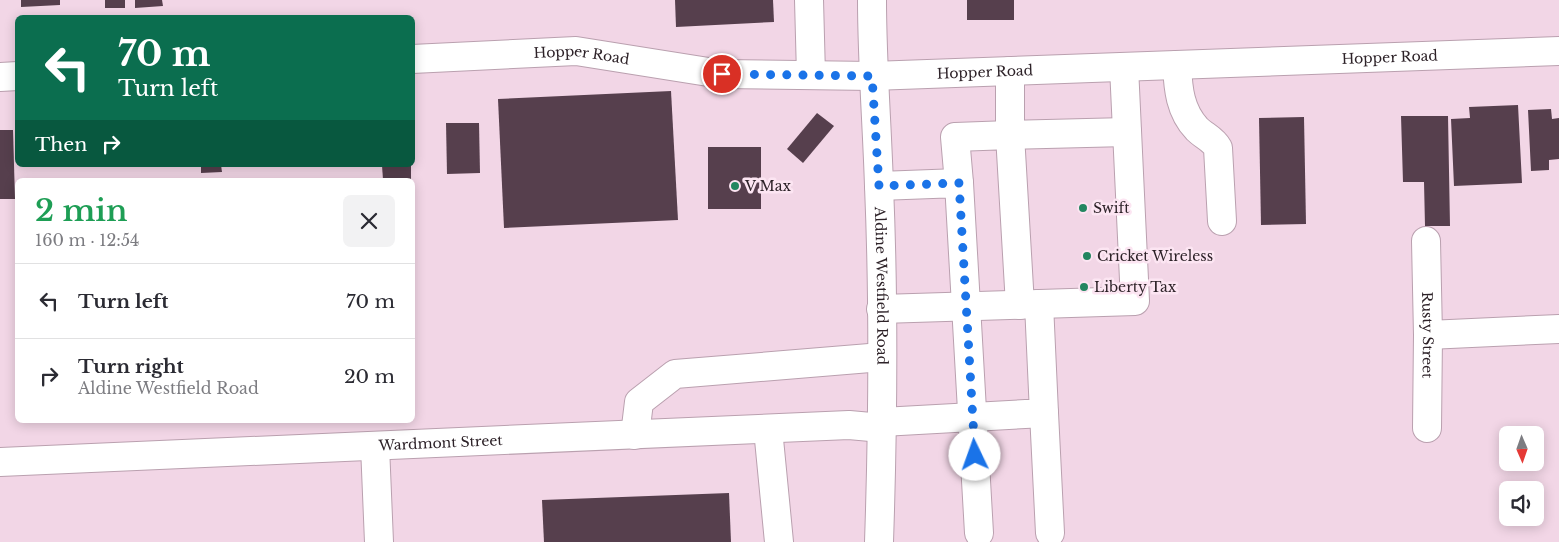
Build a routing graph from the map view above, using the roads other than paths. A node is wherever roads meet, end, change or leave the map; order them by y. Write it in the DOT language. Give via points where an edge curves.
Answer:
graph roads {
  1 [pos="809,0"];
  2 [pos="872,0"];
  3 [pos="1559,51"];
  4 [pos="415,59"];
  5 [pos="1177,65"];
  6 [pos="1124,67"];
  7 [pos="1010,71"];
  8 [pos="811,75"];
  9 [pos="15,76"];
  10 [pos="872,76"];
  11 [pos="0,77"];
  12 [pos="1127,132"];
  13 [pos="1010,135"];
  14 [pos="959,183"];
  15 [pos="879,186"];
  16 [pos="1222,221"];
  17 [pos="1426,241"];
  18 [pos="1029,305"];
  19 [pos="965,306"];
  20 [pos="881,309"];
  21 [pos="1559,329"];
  22 [pos="1428,335"];
  23 [pos="882,357"];
  24 [pos="1044,413"];
  25 [pos="972,416"];
  26 [pos="882,425"];
  27 [pos="1427,428"];
  28 [pos="768,429"];
  29 [pos="635,435"];
  30 [pos="375,446"];
  31 [pos="0,462"];
  32 [pos="979,533"];
  33 [pos="1050,533"];
  34 [pos="379,542"];
  35 [pos="779,542"];
  36 [pos="879,542"];
  1 -- 8 [label="main road"];
  2 -- 10 [label="main road, Aldine Westfield Road"];
  3 -- 5 [label="main road, Hopper Road"];
  4 -- 8 [label="main road, Hopper Road" via="576,51 722,74"];
  5 -- 6 [label="main road, Hopper Road"];
  5 -- 16 [label="main road" via="1178,96 1190,122 1218,148"];
  6 -- 7 [label="main road, Hopper Road"];
  6 -- 12 [label="main road"];
  7 -- 10 [label="main road, Hopper Road"];
  7 -- 13 [label="main road"];
  8 -- 10 [label="main road, Hopper Road"];
  9 -- 11 [label="main road"];
  10 -- 15 [label="main road, Aldine Westfield Road"];
  12 -- 13 [label="main road"];
  12 -- 18 [label="main road" via="1135,301"];
  13 -- 14 [label="main road" via="955,137"];
  13 -- 18 [label="main road"];
  14 -- 15 [label="main road"];
  14 -- 19 [label="main road"];
  15 -- 20 [label="main road, Aldine Westfield Road"];
  17 -- 22 [label="main road, Rusty Street"];
  18 -- 19 [label="main road"];
  18 -- 24 [label="main road"];
  19 -- 20 [label="main road"];
  19 -- 25 [label="main road"];
  20 -- 23 [label="main road, Aldine Westfield Road"];
  21 -- 22 [label="main road"];
  22 -- 27 [label="main road, Rusty Street"];
  23 -- 26 [label="main road, Aldine Westfield Road"];
  23 -- 29 [label="main road" via="675,374 639,402"];
  24 -- 25 [label="main road, Wardmont Street"];
  24 -- 33 [label="main road"];
  25 -- 26 [label="main road, Wardmont Street"];
  25 -- 32 [label="main road"];
  26 -- 28 [label="main road, Wardmont Street"];
  26 -- 36 [label="main road, Aldine Westfield Road"];
  28 -- 29 [label="main road, Wardmont Street"];
  28 -- 35 [label="main road"];
  29 -- 30 [label="main road, Wardmont Street"];
  30 -- 31 [label="main road, Wardmont Street"];
  30 -- 34 [label="main road"];
}
